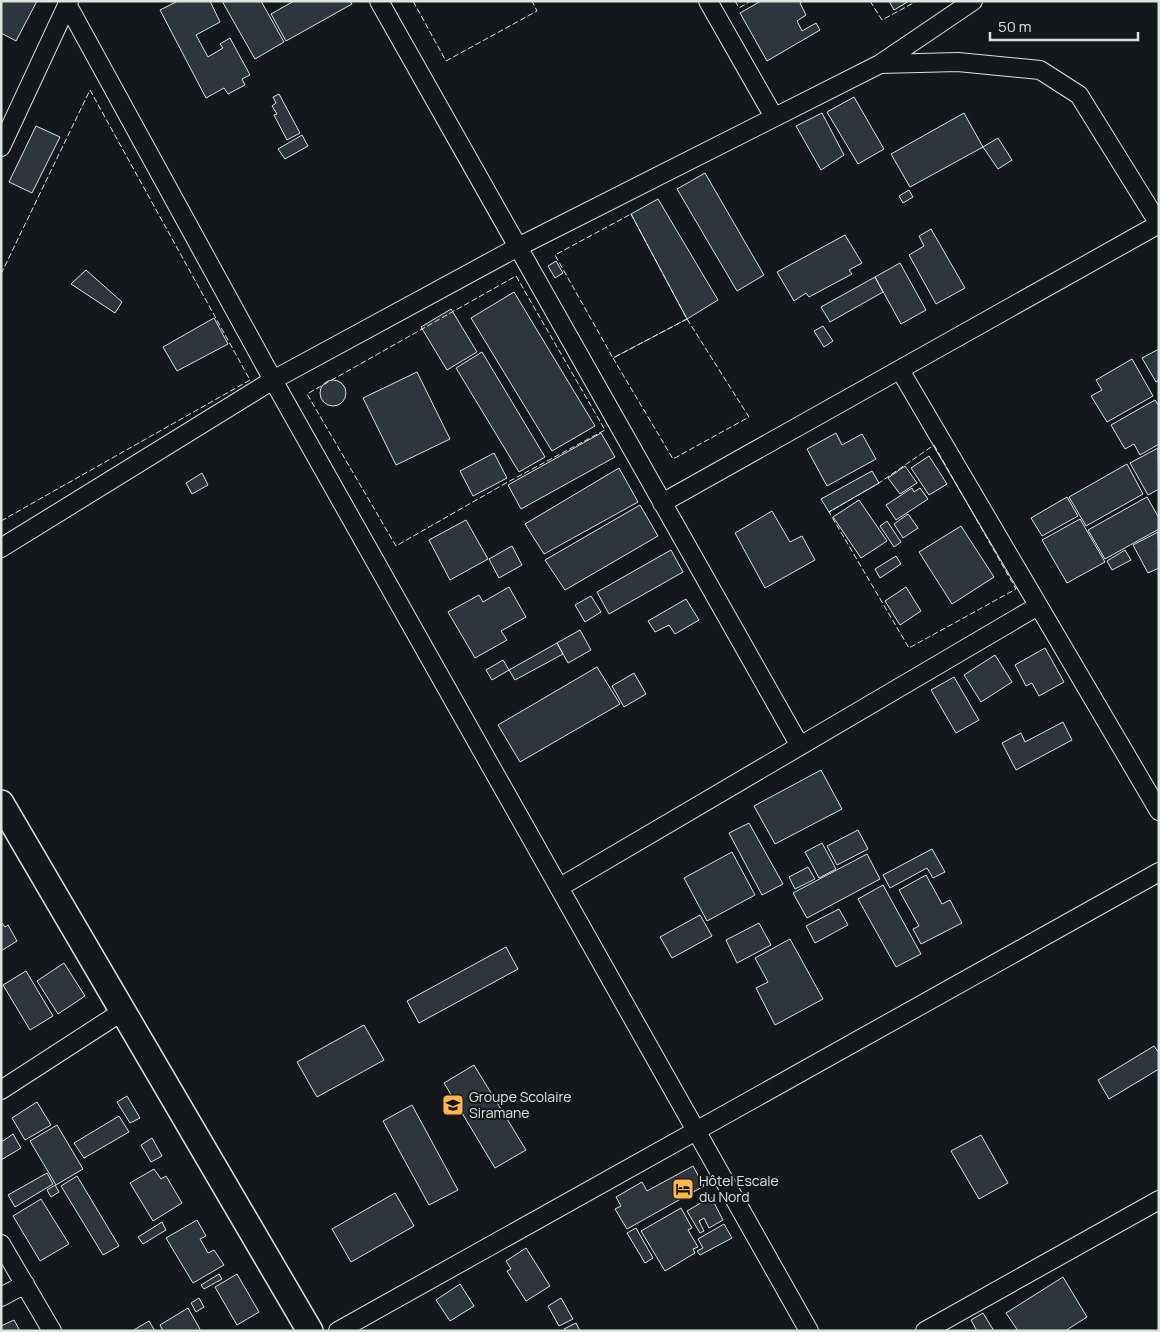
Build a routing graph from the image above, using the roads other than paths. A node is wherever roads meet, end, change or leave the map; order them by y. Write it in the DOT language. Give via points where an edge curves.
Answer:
graph roads {
  1 [pos="379,1"];
  2 [pos="708,1"];
  3 [pos="973,1"];
  4 [pos="68,3"];
  5 [pos="880,64"];
  6 [pos="774,117"];
  7 [pos="1,147"];
  8 [pos="1159,224"];
  9 [pos="518,247"];
  10 [pos="900,370"];
  11 [pos="273,380"];
  12 [pos="662,503"];
  13 [pos="1,548"];
  14 [pos="1038,606"];
  15 [pos="800,746"];
  16 [pos="1,802"];
  17 [pos="1159,810"];
  18 [pos="1159,872"];
  19 [pos="560,887"];
  20 [pos="122,1011"];
  21 [pos="1,1090"];
  22 [pos="698,1130"];
  23 [pos="1159,1200"];
  24 [pos="1,1244"];
  25 [pos="25,1284"];
  26 [pos="1,1298"];
  27 [pos="52,1331"];
  28 [pos="310,1331"];
  29 [pos="338,1331"];
  30 [pos="809,1331"];
  31 [pos="926,1331"];
  1 -- 9 [label="street"];
  2 -- 6 [label="street"];
  3 -- 5 [label="street"];
  4 -- 7 [label="street"];
  4 -- 11 [label="street"];
  5 -- 6 [label="street"];
  5 -- 8 [label="street" via="958,62 1040,70 1079,95"];
  6 -- 9 [label="street"];
  8 -- 10 [label="street"];
  9 -- 11 [label="street"];
  9 -- 12 [label="street"];
  10 -- 12 [label="street"];
  10 -- 14 [label="street"];
  11 -- 13 [label="street"];
  11 -- 19 [label="street"];
  12 -- 15 [label="street"];
  14 -- 15 [label="street"];
  14 -- 17 [label="street"];
  15 -- 19 [label="street"];
  16 -- 20 [label="main road"];
  18 -- 22 [label="street"];
  19 -- 22 [label="street"];
  20 -- 21 [label="street"];
  20 -- 28 [label="main road"];
  22 -- 29 [label="street"];
  22 -- 30 [label="street"];
  23 -- 31 [label="street"];
  24 -- 25 [label="street"];
  25 -- 26 [label="street"];
  25 -- 27 [label="street"];
}
